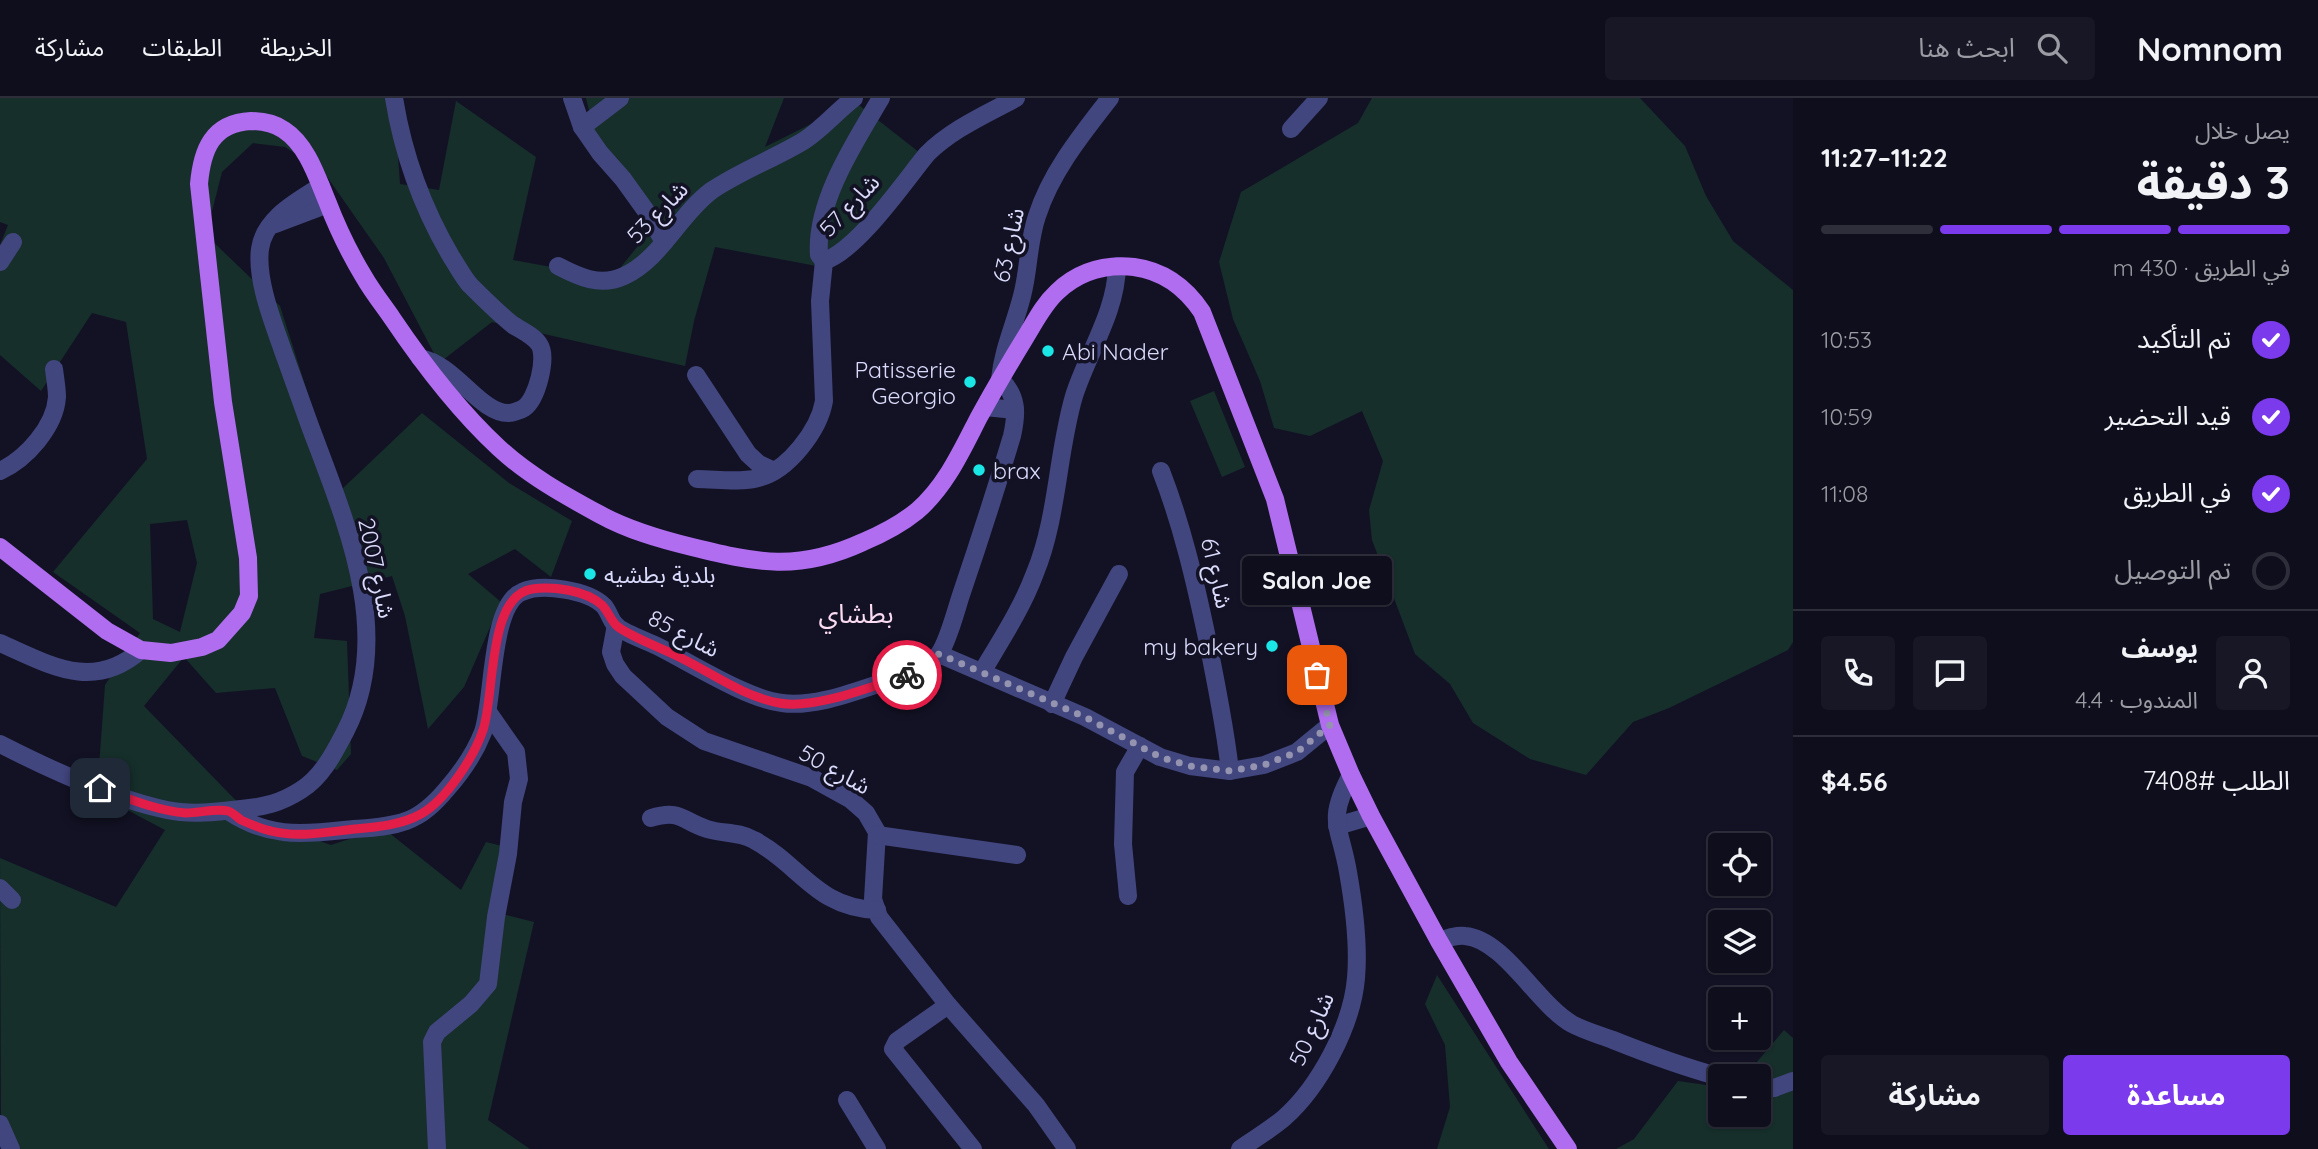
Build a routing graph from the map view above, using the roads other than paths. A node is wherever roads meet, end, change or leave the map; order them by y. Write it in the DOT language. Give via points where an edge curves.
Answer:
graph roads {
  1 [pos="394,98"];
  2 [pos="572,98"];
  3 [pos="620,98"];
  4 [pos="854,98"];
  5 [pos="881,98"];
  6 [pos="1016,98"];
  7 [pos="1110,98"];
  8 [pos="1319,98"];
  9 [pos="582,127"];
  10 [pos="1291,129"];
  11 [pos="321,186"];
  12 [pos="328,204"];
  13 [pos="271,225"];
  14 [pos="13,242"];
  15 [pos="664,242"];
  16 [pos="824,261"];
  17 [pos="0,262"];
  18 [pos="1116,266"];
  19 [pos="558,267"];
  20 [pos="420,358"];
  21 [pos="54,369"];
  22 [pos="696,375"];
  23 [pos="1000,379"];
  24 [pos="985,407"];
  25 [pos="1015,410"];
  26 [pos="0,471"];
  27 [pos="774,471"];
  28 [pos="1161,471"];
  29 [pos="697,479"];
  30 [pos="0,547"];
  31 [pos="1119,574"];
  32 [pos="616,625"];
  33 [pos="0,643"];
  34 [pos="141,650"];
  35 [pos="939,654"];
  36 [pos="982,672"];
  37 [pos="1052,704"];
  38 [pos="488,712"];
  39 [pos="1330,725"];
  40 [pos="0,744"];
  41 [pos="1140,746"];
  42 [pos="1230,771"];
  43 [pos="1352,775"];
  44 [pos="228,811"];
  45 [pos="1371,816"];
  46 [pos="651,818"];
  47 [pos="1337,826"];
  48 [pos="877,835"];
  49 [pos="1017,855"];
  50 [pos="1128,896"];
  51 [pos="877,910"];
  52 [pos="1439,941"];
  53 [pos="948,1005"];
  54 [pos="1708,1073"];
  55 [pos="1793,1081"];
  56 [pos="1771,1088"];
  57 [pos="847,1100"];
  58 [pos="0,1124"];
  59 [pos="11,1149"];
  60 [pos="438,1149"];
  61 [pos="877,1149"];
  62 [pos="973,1149"];
  63 [pos="1068,1149"];
  64 [pos="1240,1149"];
  65 [pos="1568,1149"];
  1 -- 20 [label="street" via="409,162 444,244 467,282 539,343 544,357 534,395 524,408 509,413 488,406 438,363"];
  2 -- 9 [label="street"];
  3 -- 9 [label="street"];
  4 -- 15 [label="street, شارع 53" via="804,140 712,191"];
  5 -- 16 [label="street, شارع 57" via="824,212 817,239"];
  6 -- 16 [label="street, شارع 57" via="939,142 857,238 837,257"];
  7 -- 23 [label="street, شارع 63" via="1063,162 1042,201"];
  8 -- 10 [label="street"];
  9 -- 15 [label="street"];
  11 -- 12 [label="main road"];
  11 -- 13 [label="street"];
  11 -- 34 [label="main road" via="299,145 272,124 234,123 218,132 204,154 199,184 205,252 248,558 248,596 242,613 218,640 171,653"];
  12 -- 13 [label="street"];
  12 -- 20 [label="main road" via="364,277"];
  13 -- 44 [label="street, شارع 2007" via="260,250 264,286 353,552 366,620 365,667 351,718 317,777 270,806"];
  14 -- 17 [label="street"];
  15 -- 19 [label="street, شارع 53" via="635,270 610,281 584,279"];
  16 -- 27 [label="street" via="822,413 805,442"];
  18 -- 23 [label="main road" via="1096,268 1054,294"];
  18 -- 36 [label="street" via="1110,311 1073,400 1035,573"];
  18 -- 39 [label="main road" via="1164,276 1182,287 1202,312 1275,499"];
  20 -- 24 [label="main road" via="500,449 558,491 637,531 764,562 828,556 899,524 934,494"];
  21 -- 26 [label="street" via="57,398 50,420 20,459"];
  22 -- 27 [label="street" via="748,454"];
  23 -- 24 [label="main road"];
  23 -- 25 [label="street" via="1011,392"];
  24 -- 25 [label="street"];
  25 -- 35 [label="street" via="1012,436 984,526"];
  27 -- 29 [label="street" via="757,479"];
  28 -- 42 [label="street, شارع 61" via="1186,545 1218,691"];
  30 -- 34 [label="main road" via="107,631"];
  31 -- 37 [label="street"];
  32 -- 35 [label="street, شارع 85" via="780,703 817,701 867,688 908,674"];
  32 -- 38 [label="street, شارع 85" via="604,606 581,594 544,588 518,593 501,621"];
  32 -- 48 [label="street, شارع 50" via="611,652 615,664 667,717 704,741 812,778 841,794 866,813"];
  33 -- 34 [label="street" via="58,669 102,672 120,666"];
  35 -- 36 [label="street"];
  36 -- 37 [label="street"];
  37 -- 41 [label="street"];
  38 -- 44 [label="street, شارع 85" via="475,749 456,779 434,804 405,821 291,834 253,825"];
  38 -- 60 [label="street" via="516,752 519,779 488,984 436,1032 432,1042"];
  39 -- 42 [label="street" via="1297,752 1264,765"];
  39 -- 43 [label="main road"];
  40 -- 44 [label="street, شارع 2007" via="80,782 166,810"];
  41 -- 42 [label="street" via="1174,762"];
  41 -- 50 [label="street" via="1125,772 1123,844"];
  43 -- 45 [label="main road"];
  43 -- 47 [label="street, شارع 50" via="1338,802"];
  45 -- 47 [label="street"];
  45 -- 52 [label="main road"];
  46 -- 51 [label="street" via="678,815 703,828 741,834 836,902"];
  47 -- 64 [label="street, شارع 50" via="1348,871 1356,946 1350,1006 1336,1045 1310,1089 1284,1118"];
  48 -- 49 [label="street"];
  48 -- 51 [label="street" via="873,900"];
  51 -- 53 [label="street"];
  52 -- 54 [label="street" via="1455,936 1483,941 1572,1024"];
  52 -- 65 [label="main road" via="1509,1062"];
  53 -- 62 [label="street" via="892,1049"];
  53 -- 63 [label="street" via="1036,1105"];
  55 -- 56 [label="street"];
  57 -- 61 [label="street"];
  58 -- 59 [label="street"];
}
